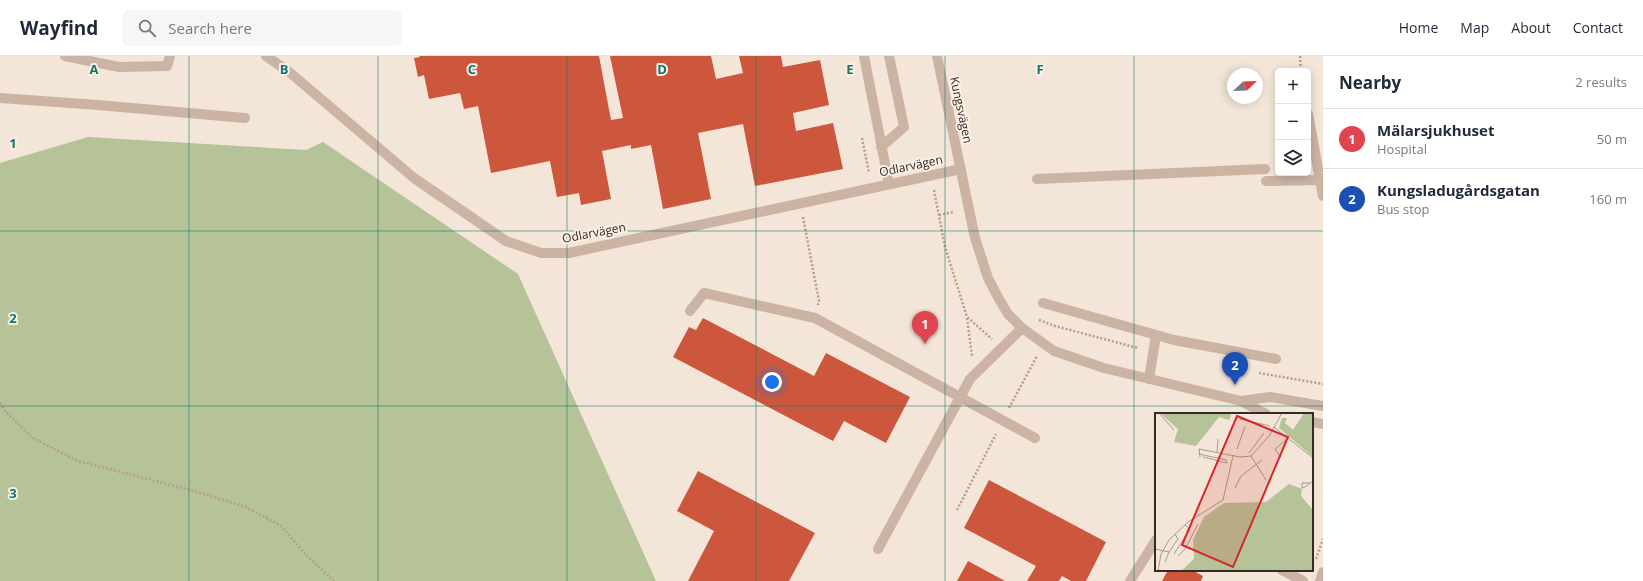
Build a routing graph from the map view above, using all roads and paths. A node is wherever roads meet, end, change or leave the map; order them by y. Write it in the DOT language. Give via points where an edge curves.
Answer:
graph roads {
  1 [pos="65,56"];
  2 [pos="170,56"];
  3 [pos="266,56"];
  4 [pos="864,56"];
  5 [pos="889,56"];
  6 [pos="937,56"];
  7 [pos="1300,56"];
  8 [pos="1301,68"];
  9 [pos="0,98"];
  10 [pos="245,118"];
  11 [pos="1311,130"];
  12 [pos="862,138"];
  13 [pos="881,147"];
  14 [pos="960,169"];
  15 [pos="1265,169"];
  16 [pos="870,173"];
  17 [pos="930,175"];
  18 [pos="1037,179"];
  19 [pos="1320,180"];
  20 [pos="1266,181"];
  21 [pos="889,184"];
  22 [pos="1323,196"];
  23 [pos="802,213"];
  24 [pos="1042,303"];
  25 [pos="690,311"];
  26 [pos="966,317"];
  27 [pos="815,318"];
  28 [pos="1034,318"];
  29 [pos="1022,328"];
  30 [pos="1156,335"];
  31 [pos="1002,348"];
  32 [pos="1154,352"];
  33 [pos="1276,359"];
  34 [pos="1253,372"];
  35 [pos="975,374"];
  36 [pos="1149,379"];
  37 [pos="1323,384"];
  38 [pos="960,396"];
  39 [pos="1241,401"];
  40 [pos="0,403"];
  41 [pos="1323,406"];
  42 [pos="1264,413"];
  43 [pos="1313,422"];
  44 [pos="1323,424"];
  45 [pos="1035,438"];
  46 [pos="1323,539"];
  47 [pos="1155,542"];
  48 [pos="878,549"];
  49 [pos="1314,563"];
  50 [pos="1284,571"];
  51 [pos="1323,572"];
  52 [pos="334,581"];
  53 [pos="1130,581"];
  54 [pos="1303,581"];
  55 [pos="1320,581"];
  1 -- 2 [label="street" via="119,67 167,66"];
  3 -- 21 [label="street, Odlarvägen" via="288,71 414,178 506,240 541,253 568,253"];
  4 -- 13 [label="street"];
  5 -- 13 [label="street" via="904,127"];
  6 -- 14 [label="street, Kungsvägen"];
  7 -- 8 [label="path"];
  9 -- 10 [label="street"];
  11 -- 19 [label="street"];
  12 -- 16 [label="path"];
  13 -- 21 [label="street"];
  14 -- 17 [label="street, Odlarvägen"];
  14 -- 29 [label="street, Kungsvägen" via="975,238 988,278 1008,314"];
  15 -- 18 [label="street"];
  17 -- 21 [label="street, Odlarvägen"];
  17 -- 26 [label="path" via="946,247"];
  19 -- 20 [label="street"];
  19 -- 22 [label="street"];
  23 -- 27 [label="path" via="819,301"];
  24 -- 30 [label="street"];
  25 -- 27 [label="street" via="704,293"];
  26 -- 31 [label="path"];
  26 -- 35 [label="path"];
  27 -- 38 [label="street"];
  28 -- 32 [label="path"];
  29 -- 31 [label="street"];
  29 -- 36 [label="street, Kungsvägen" via="1054,351 1104,368"];
  30 -- 32 [label="street"];
  30 -- 33 [label="street"];
  31 -- 35 [label="street"];
  32 -- 36 [label="street"];
  34 -- 37 [label="path"];
  35 -- 38 [label="street"];
  36 -- 39 [label="street, Kungsvägen"];
  38 -- 45 [label="street"];
  38 -- 48 [label="street"];
  39 -- 41 [label="street" via="1270,397"];
  39 -- 42 [label="street"];
  40 -- 52 [label="path" via="34,438 78,461 246,507 281,526 306,555"];
  43 -- 44 [label="street"];
  46 -- 49 [label="path"];
  47 -- 53 [label="street"];
  50 -- 54 [label="street"];
  51 -- 55 [label="street"];
}
